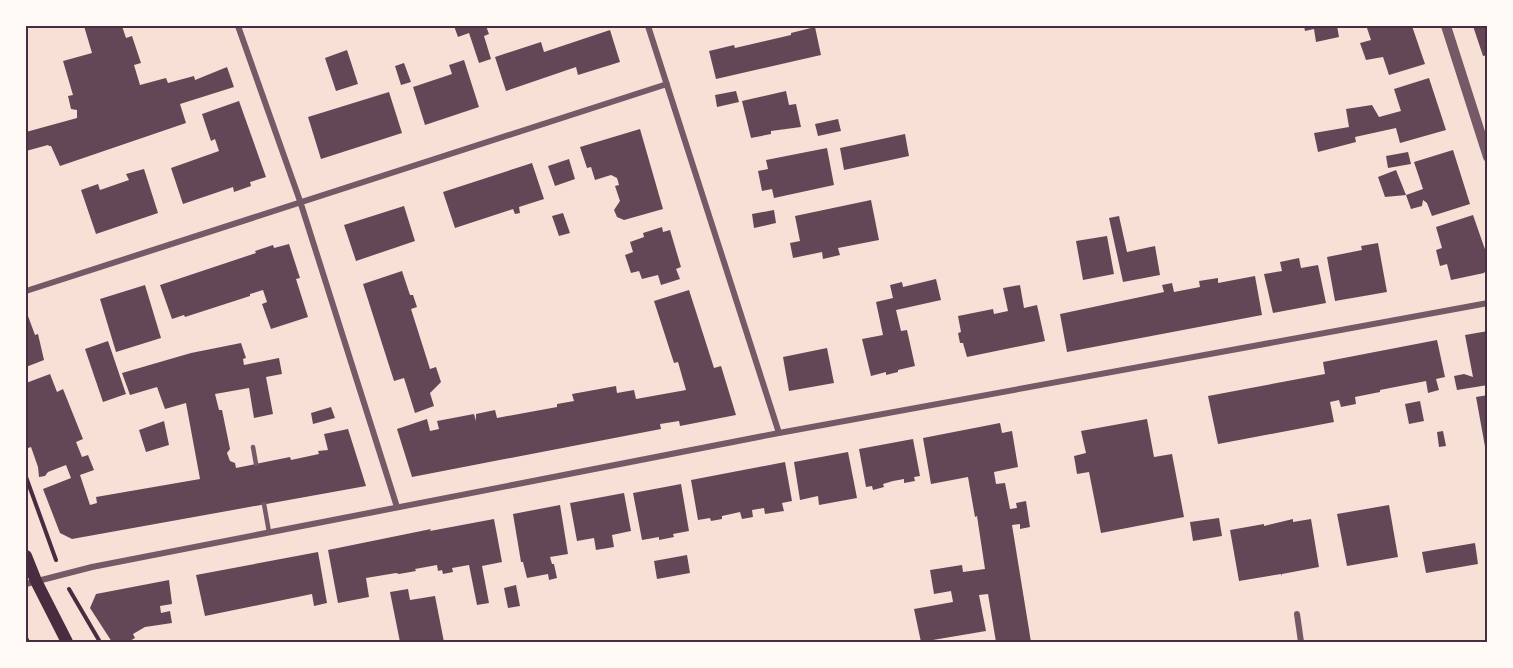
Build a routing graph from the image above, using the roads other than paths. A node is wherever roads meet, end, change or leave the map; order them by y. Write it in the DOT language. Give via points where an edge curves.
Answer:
graph roads {
  1 [pos="238,26"];
  2 [pos="648,26"];
  3 [pos="1446,26"];
  4 [pos="667,84"];
  5 [pos="1488,157"];
  6 [pos="300,201"];
  7 [pos="26,291"];
  8 [pos="1488,303"];
  9 [pos="779,433"];
  10 [pos="253,447"];
  11 [pos="256,464"];
  12 [pos="264,504"];
  13 [pos="397,507"];
  14 [pos="269,532"];
  15 [pos="26,556"];
  16 [pos="31,583"];
  17 [pos="1297,615"];
  18 [pos="67,642"];
  19 [pos="1301,642"];
  1 -- 6 [label="street"];
  2 -- 4 [label="street"];
  3 -- 5 [label="street"];
  4 -- 6 [label="street"];
  4 -- 9 [label="street"];
  6 -- 7 [label="street"];
  6 -- 13 [label="street"];
  8 -- 9 [label="street"];
  9 -- 13 [label="street"];
  10 -- 11 [label="lane"];
  12 -- 14 [label="lane"];
  13 -- 14 [label="street"];
  14 -- 16 [label="street"];
  15 -- 16 [label="main road"];
  16 -- 18 [label="main road"];
  17 -- 19 [label="street"];
}
